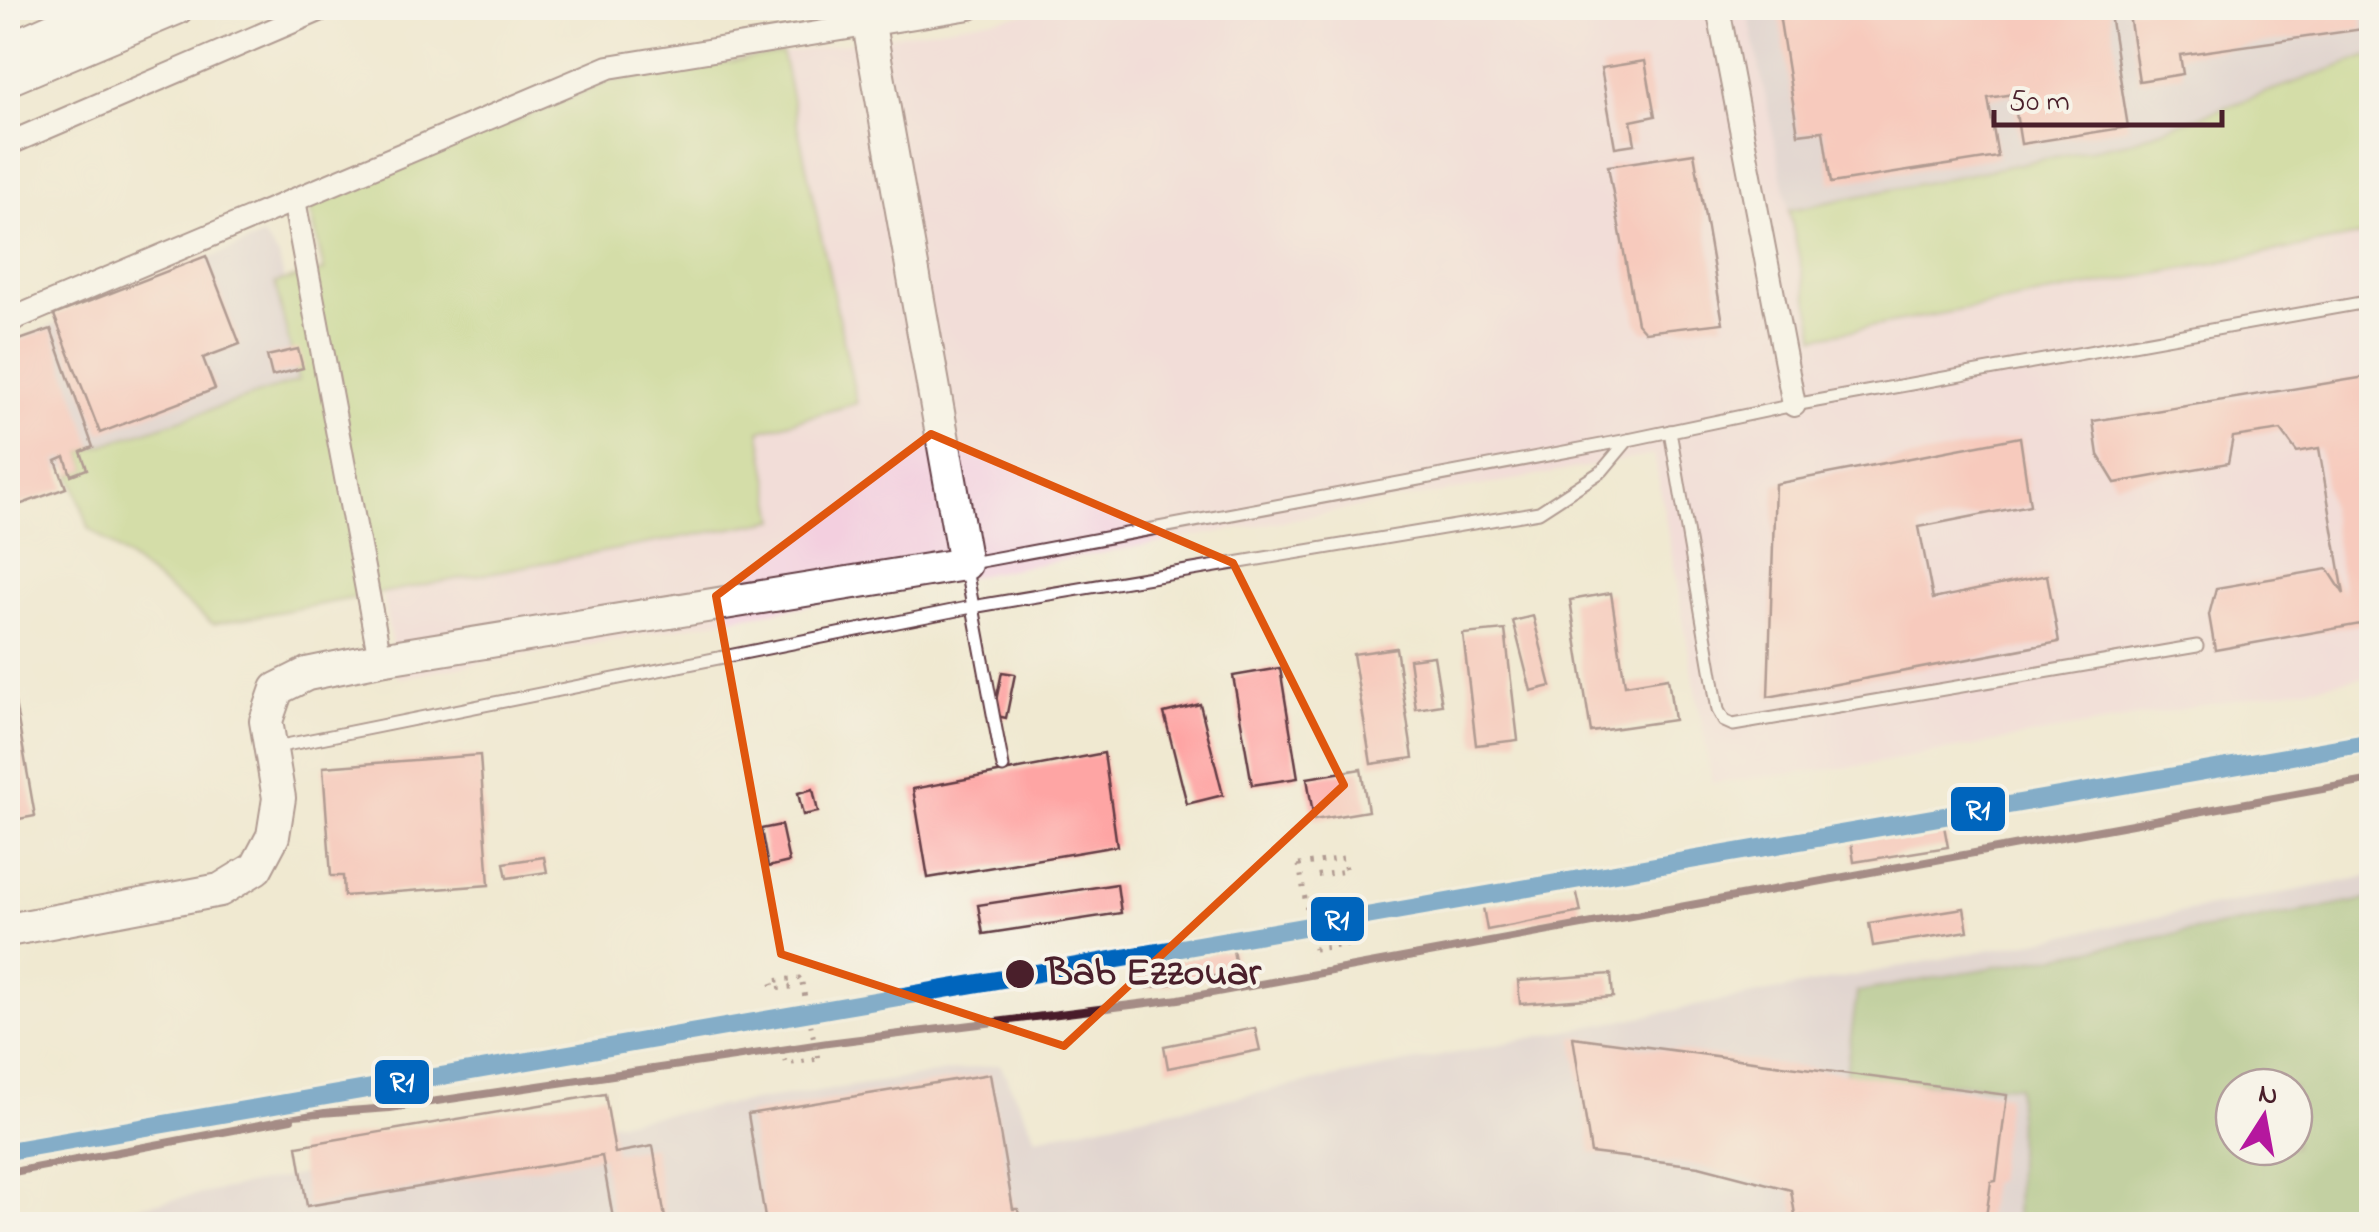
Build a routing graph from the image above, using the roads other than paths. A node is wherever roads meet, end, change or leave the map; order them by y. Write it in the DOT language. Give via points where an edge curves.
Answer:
graph roads {
  1 [pos="102,8"];
  2 [pos="177,8"];
  3 [pos="324,8"];
  4 [pos="970,8"];
  5 [pos="1718,8"];
  6 [pos="868,15"];
  7 [pos="8,49"];
  8 [pos="8,78"];
  9 [pos="8,144"];
  10 [pos="294,200"];
  11 [pos="2372,301"];
  12 [pos="8,321"];
  13 [pos="1794,405"];
  14 [pos="1670,431"];
  15 [pos="1628,440"];
  16 [pos="965,564"];
  17 [pos="972,607"];
  18 [pos="2196,646"];
  19 [pos="380,659"];
  20 [pos="272,747"];
  21 [pos="1003,768"];
  22 [pos="8,930"];
  1 -- 7 [label="street"];
  2 -- 8 [label="street"];
  3 -- 9 [label="street"];
  4 -- 6 [label="street"];
  5 -- 13 [label="street"];
  6 -- 10 [label="street" via="609,67"];
  6 -- 16 [label="street"];
  10 -- 12 [label="street"];
  10 -- 19 [label="street"];
  11 -- 13 [label="lane"];
  13 -- 14 [label="lane"];
  14 -- 15 [label="lane"];
  14 -- 18 [label="lane" via="1718,710 1733,724"];
  15 -- 16 [label="lane"];
  15 -- 17 [label="lane" via="1602,472 1539,512"];
  16 -- 17 [label="lane"];
  16 -- 19 [label="street"];
  17 -- 20 [label="lane"];
  17 -- 21 [label="lane"];
  19 -- 20 [label="street" via="306,674 278,689 266,721"];
  20 -- 22 [label="street" via="274,836 256,868 220,890"];
}
